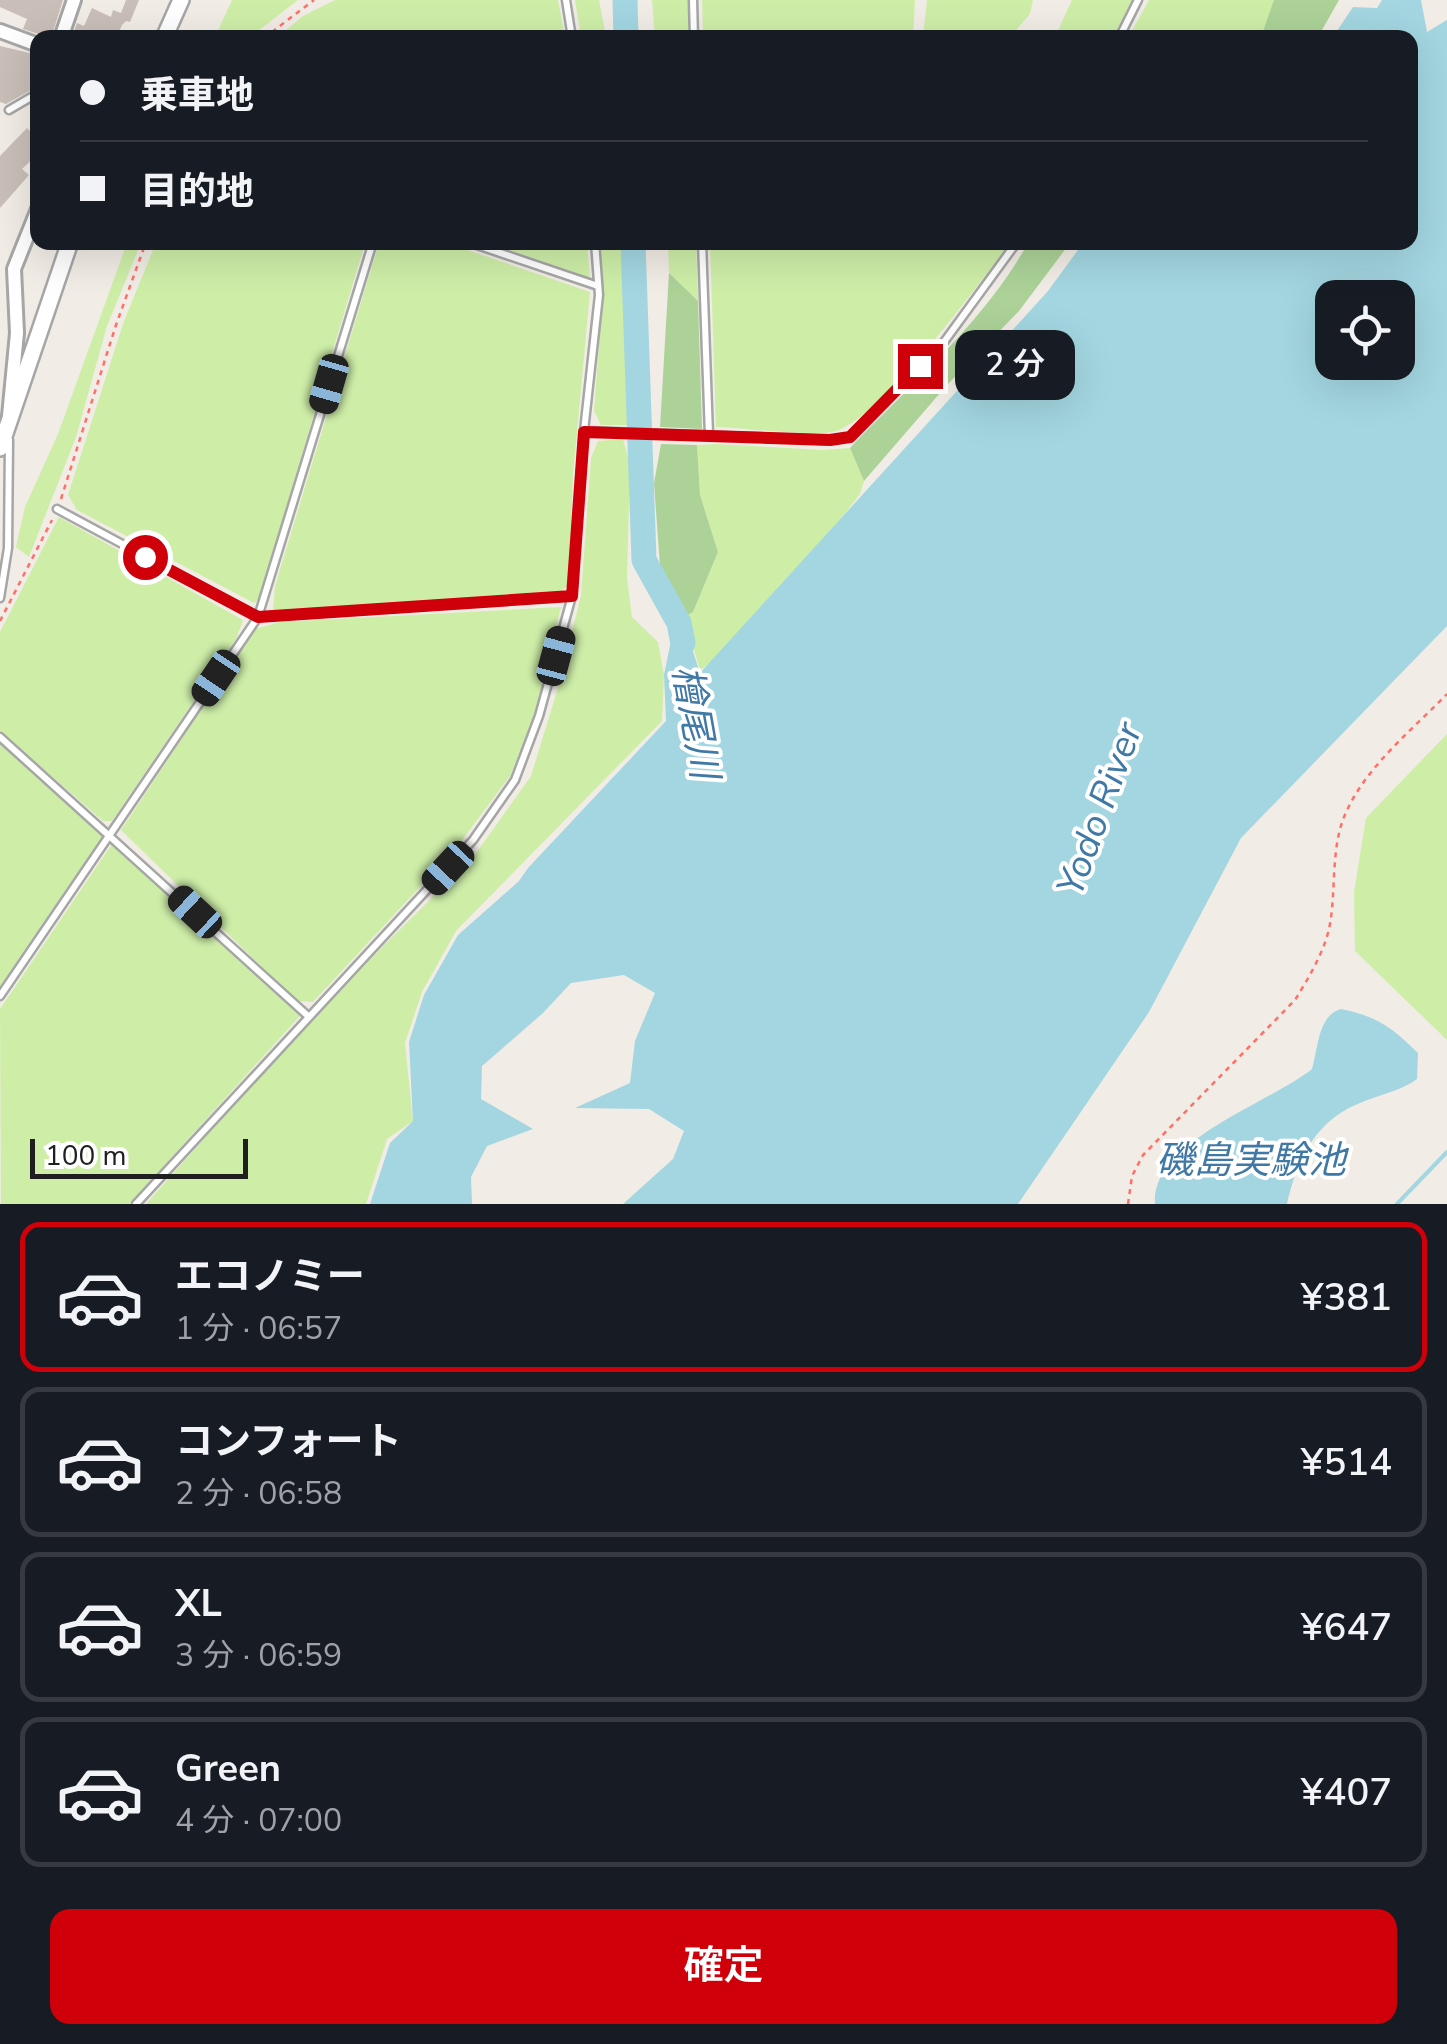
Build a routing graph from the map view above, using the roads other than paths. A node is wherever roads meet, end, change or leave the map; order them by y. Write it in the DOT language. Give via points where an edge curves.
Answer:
graph roads {
  1 [pos="74,0"];
  2 [pos="182,0"];
  3 [pos="566,0"];
  4 [pos="693,0"];
  5 [pos="1138,0"];
  6 [pos="64,30"];
  7 [pos="168,30"];
  8 [pos="571,30"];
  9 [pos="694,30"];
  10 [pos="1123,30"];
  11 [pos="0,31"];
  12 [pos="30,43"];
  13 [pos="30,99"];
  14 [pos="10,110"];
  15 [pos="30,229"];
  16 [pos="67,250"];
  17 [pos="371,250"];
  18 [pos="492,250"];
  19 [pos="595,250"];
  20 [pos="702,250"];
  21 [pos="1012,250"];
  22 [pos="598,286"];
  23 [pos="10,426"];
  24 [pos="584,432"];
  25 [pos="709,435"];
  26 [pos="0,448"];
  27 [pos="57,509"];
  28 [pos="572,596"];
  29 [pos="0,598"];
  30 [pos="258,617"];
  31 [pos="0,736"];
  32 [pos="110,834"];
  33 [pos="0,996"];
  34 [pos="308,1016"];
  35 [pos="136,1204"];
  1 -- 6 [label="street"];
  2 -- 7 [label="street"];
  3 -- 8 [label="lane"];
  4 -- 9 [label="lane"];
  5 -- 10 [label="lane"];
  11 -- 12 [label="street"];
  13 -- 14 [label="lane"];
  15 -- 23 [label="street" via="14,269"];
  16 -- 23 [label="street"];
  17 -- 30 [label="lane"];
  18 -- 22 [label="lane"];
  19 -- 22 [label="lane"];
  20 -- 25 [label="lane"];
  21 -- 25 [label="lane" via="944,342 850,437"];
  22 -- 24 [label="lane"];
  23 -- 26 [label="street"];
  23 -- 29 [label="lane" via="8,548"];
  24 -- 25 [label="lane"];
  24 -- 28 [label="lane"];
  27 -- 30 [label="lane"];
  28 -- 30 [label="lane"];
  28 -- 34 [label="lane" via="515,780 473,840"];
  30 -- 32 [label="lane"];
  31 -- 32 [label="lane"];
  32 -- 33 [label="lane"];
  32 -- 34 [label="lane"];
  34 -- 35 [label="lane"];
}
